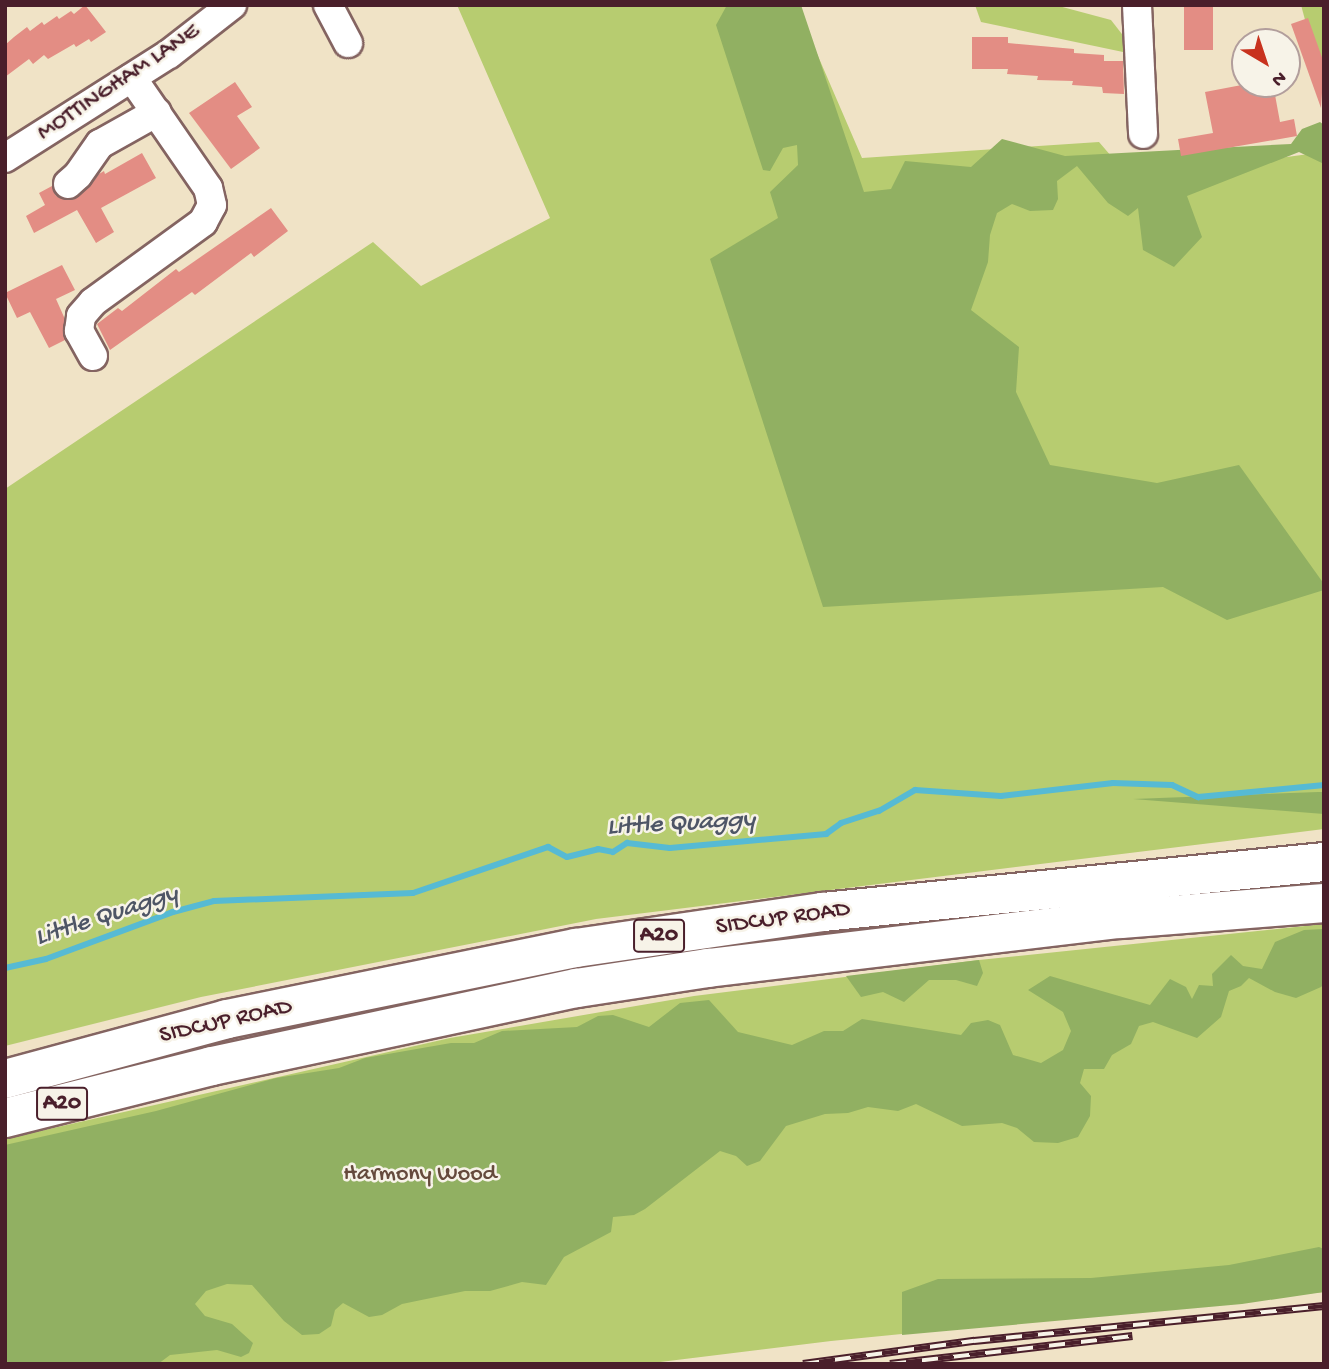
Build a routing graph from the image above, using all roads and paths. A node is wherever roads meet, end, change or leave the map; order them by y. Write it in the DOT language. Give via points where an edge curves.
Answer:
graph roads {
  1 [pos="232,5"];
  2 [pos="328,5"];
  3 [pos="1138,5"];
  4 [pos="348,43"];
  5 [pos="132,78"];
  6 [pos="157,112"];
  7 [pos="1143,134"];
  8 [pos="5,158"];
  9 [pos="68,184"];
  10 [pos="93,356"];
  11 [pos="1324,862"];
  12 [pos="1324,903"];
  13 [pos="5,1079"];
  14 [pos="5,1118"];
  1 -- 5 [label="street, MOTTINGHAM LANE"];
  2 -- 4 [label="street"];
  3 -- 7 [label="street"];
  5 -- 6 [label="street"];
  5 -- 8 [label="street, MOTTINGHAM LANE"];
  6 -- 9 [label="street" via="100,144"];
  6 -- 10 [label="street" via="208,188 212,205 203,222 93,302 81,316 79,331"];
  11 -- 13 [label="highway, SIDCUP ROAD / A20" via="823,912 576,948 227,1019"];
  12 -- 14 [label="highway, SIDCUP ROAD / A20" via="1121,919 576,988 212,1066"];
}
